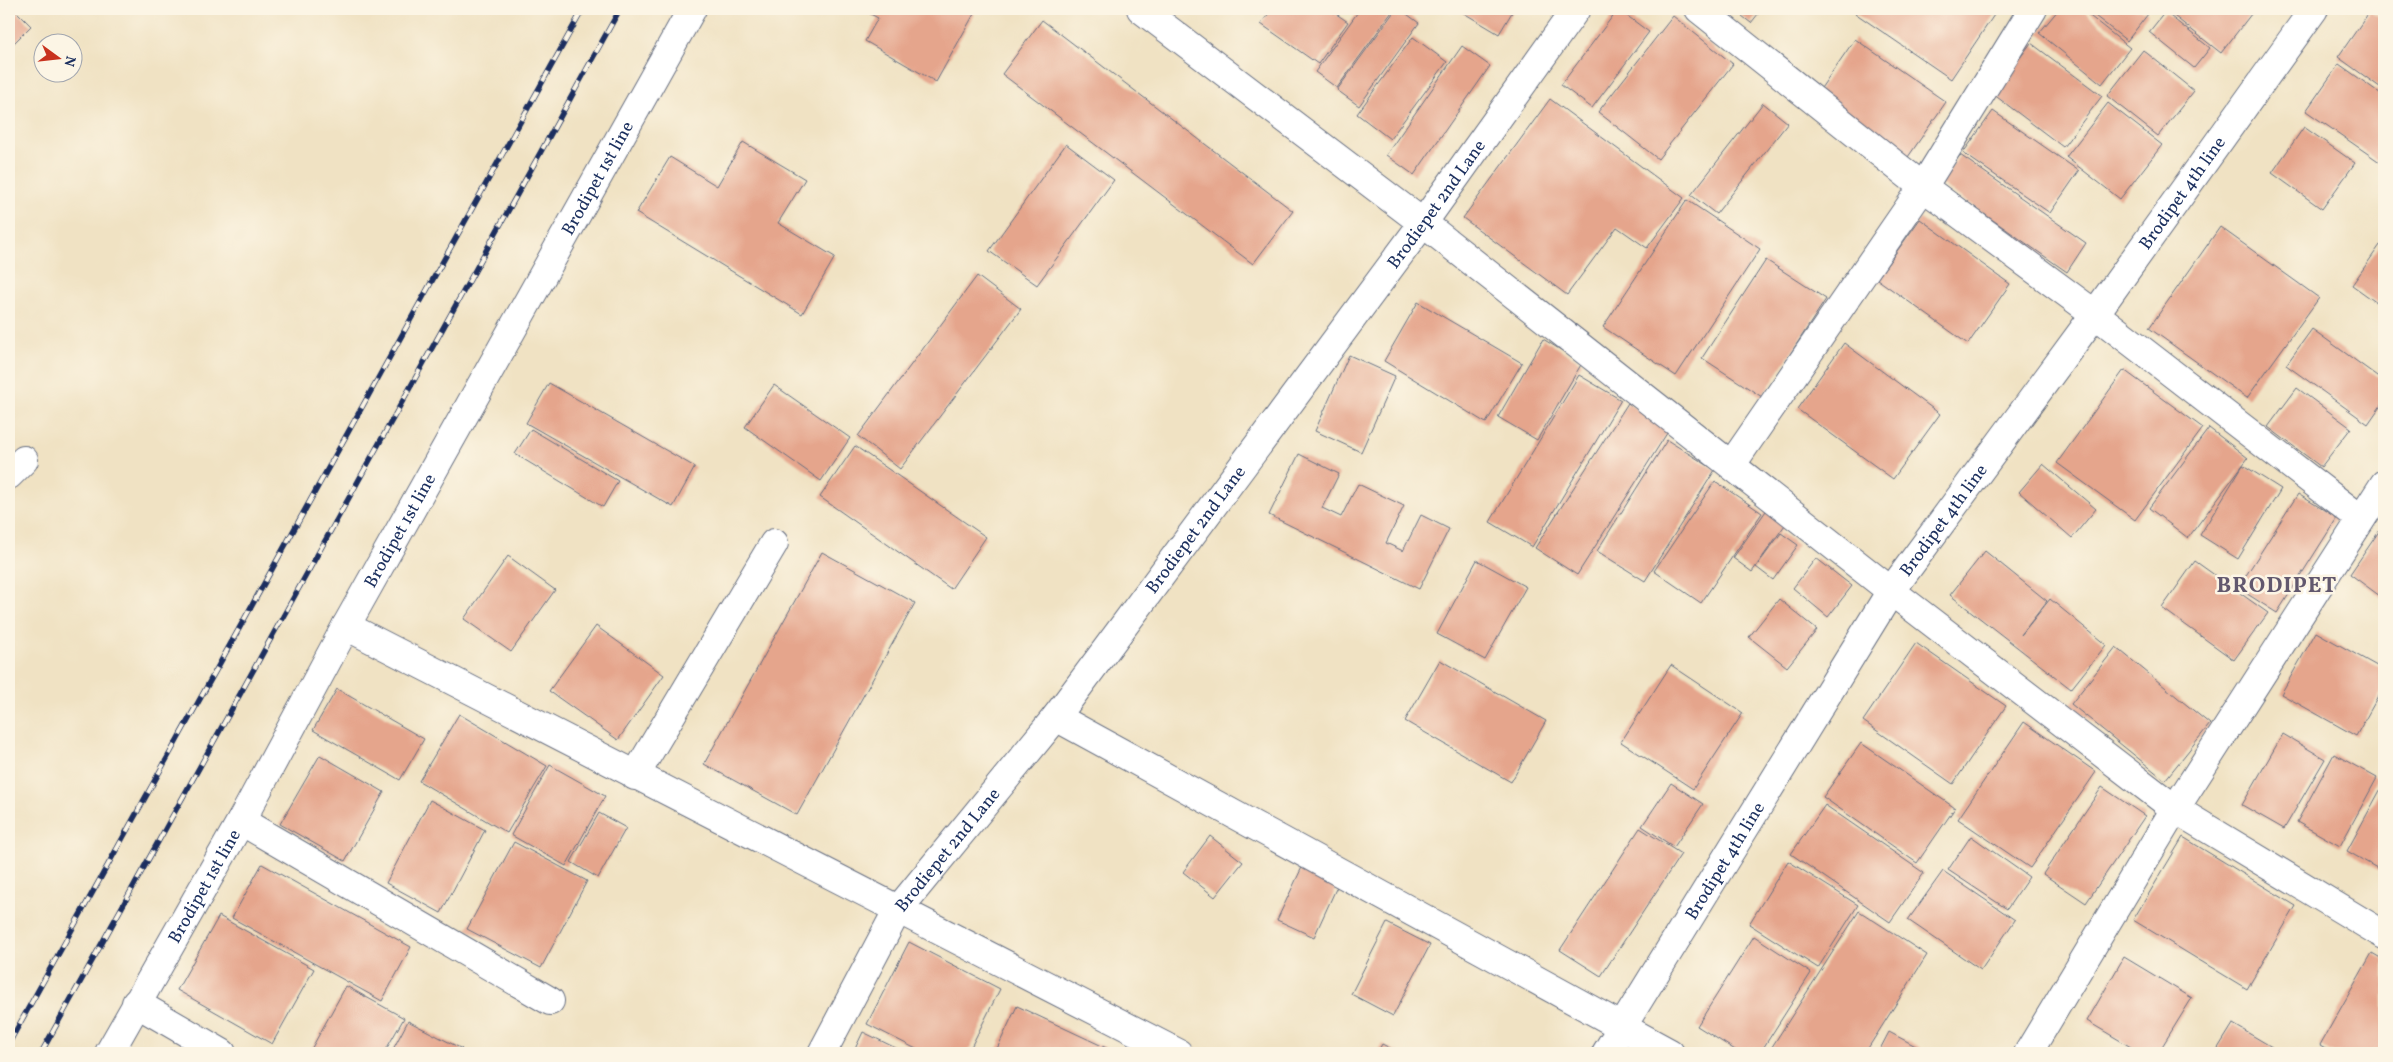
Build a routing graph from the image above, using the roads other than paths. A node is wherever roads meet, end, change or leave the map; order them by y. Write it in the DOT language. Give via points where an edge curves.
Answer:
graph roads {
  1 [pos="692,9"];
  2 [pos="1141,9"];
  3 [pos="1576,9"];
  4 [pos="1699,9"];
  5 [pos="2033,9"];
  6 [pos="2314,9"];
  7 [pos="1922,187"];
  8 [pos="1424,223"];
  9 [pos="2095,314"];
  10 [pos="1732,464"];
  11 [pos="2384,484"];
  12 [pos="2361,519"];
  13 [pos="774,543"];
  14 [pos="1891,590"];
  15 [pos="346,626"];
  16 [pos="1056,717"];
  17 [pos="635,776"];
  18 [pos="2174,809"];
  19 [pos="241,821"];
  20 [pos="897,910"];
  21 [pos="2384,935"];
  22 [pos="550,1001"];
  23 [pos="136,1004"];
  24 [pos="1622,1027"];
  25 [pos="1162,1050"];
  26 [pos="109,1053"];
  27 [pos="222,1053"];
  28 [pos="822,1053"];
  29 [pos="1606,1053"];
  30 [pos="1670,1053"];
  31 [pos="2028,1053"];
  1 -- 15 [label="street, Brodipet 1st line"];
  2 -- 8 [label="street"];
  3 -- 8 [label="street, Brodiepet 2nd Lane"];
  4 -- 7 [label="street"];
  5 -- 7 [label="street"];
  6 -- 9 [label="street, Brodipet 4th line"];
  7 -- 9 [label="street"];
  7 -- 10 [label="street"];
  8 -- 10 [label="street"];
  8 -- 16 [label="street, Brodiepet 2nd Lane"];
  9 -- 12 [label="street"];
  9 -- 14 [label="street, Brodipet 4th line"];
  10 -- 14 [label="street"];
  11 -- 12 [label="street"];
  12 -- 18 [label="street"];
  13 -- 17 [label="street"];
  14 -- 18 [label="street"];
  14 -- 24 [label="street, Brodipet 4th line"];
  15 -- 17 [label="street"];
  15 -- 19 [label="street, Brodipet 1st line"];
  16 -- 20 [label="street, Brodiepet 2nd Lane"];
  16 -- 24 [label="street"];
  17 -- 20 [label="street"];
  18 -- 21 [label="street"];
  18 -- 31 [label="street"];
  19 -- 22 [label="street"];
  19 -- 23 [label="street, Brodipet 1st line"];
  20 -- 25 [label="street"];
  20 -- 28 [label="street, Brodiepet 2nd Lane"];
  23 -- 26 [label="street, Brodipet 1st line"];
  23 -- 27 [label="street"];
  24 -- 29 [label="street, Brodipet 4th line"];
  24 -- 30 [label="street"];
}
